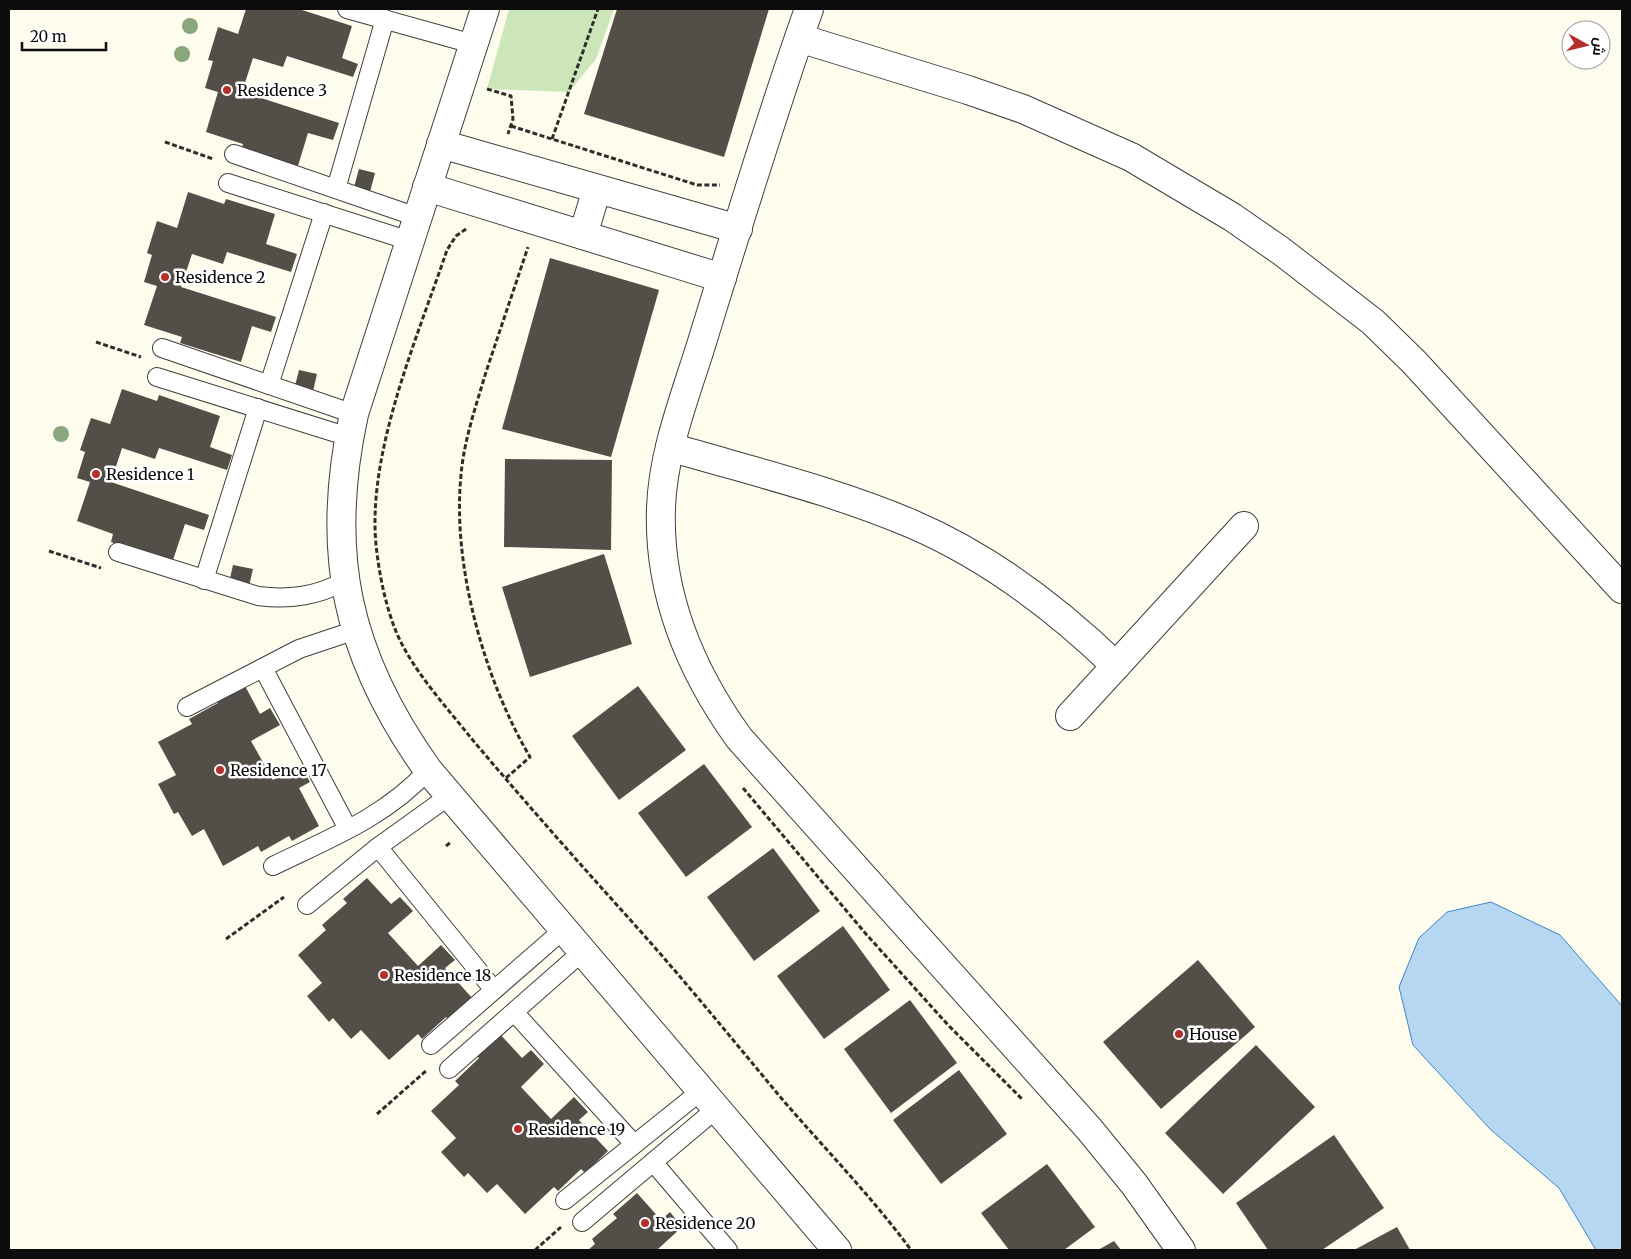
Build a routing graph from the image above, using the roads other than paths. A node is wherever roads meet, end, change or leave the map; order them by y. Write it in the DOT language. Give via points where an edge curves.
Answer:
graph roads {
  1 [pos="347,9"];
  2 [pos="485,9"];
  3 [pos="809,9"];
  4 [pos="385,19"];
  5 [pos="799,38"];
  6 [pos="473,44"];
  7 [pos="440,144"];
  8 [pos="234,154"];
  9 [pos="228,183"];
  10 [pos="427,187"];
  11 [pos="597,188"];
  12 [pos="336,189"];
  13 [pos="324,214"];
  14 [pos="413,229"];
  15 [pos="738,229"];
  16 [pos="583,236"];
  17 [pos="722,278"];
  18 [pos="162,348"];
  19 [pos="157,377"];
  20 [pos="269,385"];
  21 [pos="258,408"];
  22 [pos="352,426"];
  23 [pos="670,447"];
  24 [pos="1244,526"];
  25 [pos="118,552"];
  26 [pos="204,580"];
  27 [pos="345,581"];
  28 [pos="1622,589"];
  29 [pos="356,630"];
  30 [pos="1116,666"];
  31 [pos="262,668"];
  32 [pos="187,707"];
  33 [pos="1070,716"];
  34 [pos="428,770"];
  35 [pos="449,796"];
  36 [pos="348,829"];
  37 [pos="378,846"];
  38 [pos="273,866"];
  39 [pos="307,905"];
  40 [pos="563,930"];
  41 [pos="582,952"];
  42 [pos="494,990"];
  43 [pos="514,1012"];
  44 [pos="431,1045"];
  45 [pos="449,1068"];
  46 [pos="709,1100"];
  47 [pos="634,1144"];
  48 [pos="653,1162"];
  49 [pos="565,1200"];
  50 [pos="582,1222"];
  51 [pos="728,1250"];
  52 [pos="836,1250"];
  53 [pos="1181,1250"];
  1 -- 4 [label="lane"];
  2 -- 6 [label="street"];
  3 -- 5 [label="street"];
  4 -- 6 [label="lane"];
  4 -- 12 [label="lane"];
  5 -- 15 [label="street"];
  5 -- 28 [label="street" via="1023,109 1131,157 1232,218 1281,251 1373,322 1414,362"];
  6 -- 7 [label="street"];
  7 -- 10 [label="street"];
  7 -- 11 [label="street"];
  8 -- 12 [label="lane"];
  9 -- 13 [label="lane"];
  10 -- 14 [label="street"];
  10 -- 16 [label="street"];
  11 -- 15 [label="street"];
  11 -- 16 [label="street"];
  12 -- 14 [label="lane"];
  13 -- 14 [label="lane"];
  13 -- 20 [label="lane"];
  14 -- 22 [label="street"];
  15 -- 17 [label="street"];
  16 -- 17 [label="street"];
  17 -- 23 [label="street"];
  18 -- 20 [label="lane"];
  19 -- 21 [label="lane"];
  20 -- 22 [label="lane"];
  21 -- 22 [label="lane"];
  21 -- 26 [label="lane"];
  22 -- 27 [label="street" via="344,459 341,500"];
  23 -- 30 [label="street" via="853,502 913,524 1040,600 1080,631"];
  23 -- 53 [label="street" via="661,509 667,579 686,647 719,709 739,738 1090,1130"];
  24 -- 30 [label="street"];
  25 -- 26 [label="lane"];
  26 -- 27 [label="lane" via="275,598 307,596"];
  27 -- 29 [label="street"];
  29 -- 31 [label="lane" via="300,649"];
  29 -- 34 [label="street" via="383,699"];
  30 -- 33 [label="street"];
  31 -- 32 [label="lane"];
  31 -- 36 [label="lane"];
  34 -- 35 [label="street"];
  34 -- 36 [label="lane" via="391,805"];
  35 -- 37 [label="lane"];
  35 -- 40 [label="street"];
  36 -- 38 [label="lane"];
  37 -- 39 [label="lane"];
  37 -- 42 [label="lane"];
  40 -- 41 [label="street"];
  40 -- 42 [label="lane"];
  41 -- 43 [label="lane"];
  41 -- 46 [label="street"];
  42 -- 44 [label="lane"];
  43 -- 45 [label="lane"];
  43 -- 47 [label="lane"];
  46 -- 47 [label="lane"];
  46 -- 48 [label="lane"];
  46 -- 52 [label="street"];
  47 -- 49 [label="lane"];
  48 -- 50 [label="lane"];
  48 -- 51 [label="lane"];
}
